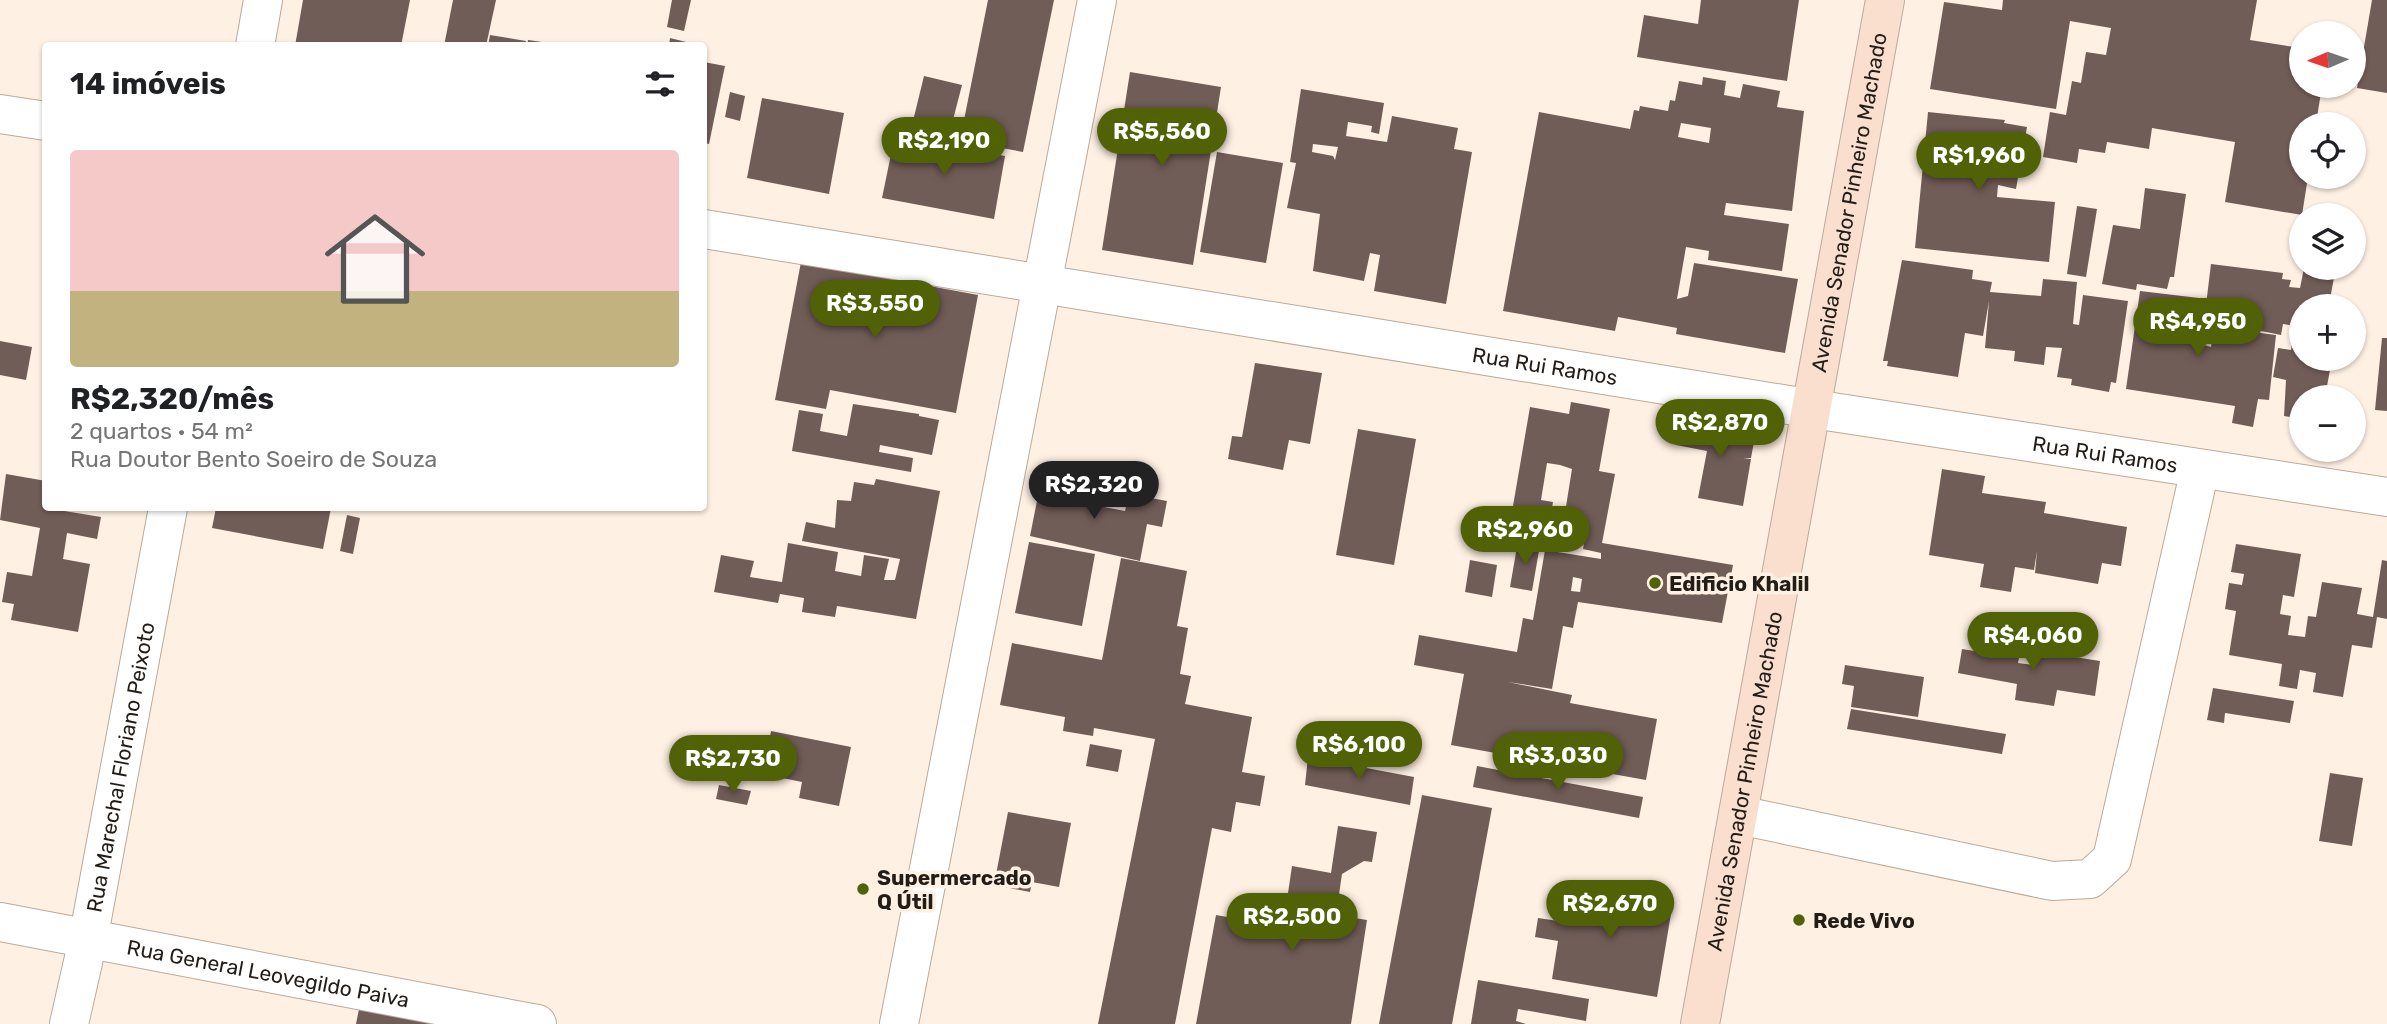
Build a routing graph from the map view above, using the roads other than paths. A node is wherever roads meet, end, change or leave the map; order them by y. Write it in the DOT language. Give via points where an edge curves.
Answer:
graph roads {
  1 [pos="263,0"];
  2 [pos="1097,0"];
  3 [pos="1885,0"];
  4 [pos="256,42"];
  5 [pos="0,114"];
  6 [pos="42,120"];
  7 [pos="707,229"];
  8 [pos="1043,284"];
  9 [pos="1813,409"];
  10 [pos="2200,468"];
  11 [pos="2387,497"];
  12 [pos="167,511"];
  13 [pos="1739,815"];
  14 [pos="0,922"];
  15 [pos="88,940"];
  16 [pos="69,1024"];
  17 [pos="537,1024"];
  18 [pos="899,1024"];
  19 [pos="1700,1024"];
  1 -- 4 [label="street"];
  2 -- 8 [label="street"];
  3 -- 9 [label="main road, Avenida Senador Pinheiro Machado"];
  5 -- 6 [label="street"];
  7 -- 8 [label="street, Rua Rui Ramos"];
  8 -- 9 [label="street, Rua Rui Ramos"];
  8 -- 18 [label="street"];
  9 -- 10 [label="street, Rua Rui Ramos"];
  9 -- 13 [label="main road, Avenida Senador Pinheiro Machado"];
  10 -- 11 [label="street, Rua Rui Ramos"];
  10 -- 13 [label="street" via="2112,859 2090,879 2052,881"];
  12 -- 15 [label="street, Rua Marechal Floriano Peixoto"];
  13 -- 19 [label="main road, Avenida Senador Pinheiro Machado"];
  14 -- 15 [label="street, Rua General Leovegildo Paiva"];
  15 -- 16 [label="street, Rua Marechal Floriano Peixoto"];
  15 -- 17 [label="street, Rua General Leovegildo Paiva"];
}
